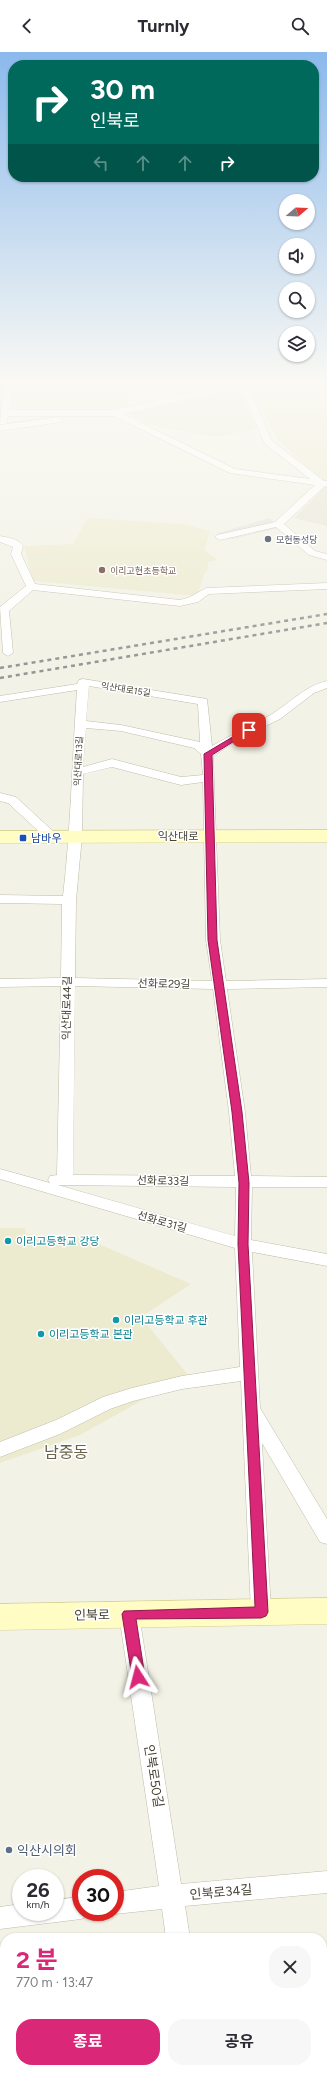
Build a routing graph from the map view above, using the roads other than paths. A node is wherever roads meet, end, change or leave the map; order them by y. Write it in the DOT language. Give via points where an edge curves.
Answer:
graph roads {
  1 [pos="249,473"];
  2 [pos="310,473"];
  3 [pos="324,484"];
  4 [pos="278,524"];
  5 [pos="220,537"];
  6 [pos="0,539"];
  7 [pos="327,557"];
  8 [pos="327,586"];
  9 [pos="31,587"];
  10 [pos="2,610"];
  11 [pos="8,653"];
  12 [pos="327,684"];
  13 [pos="83,686"];
  14 [pos="0,699"];
  15 [pos="80,724"];
  16 [pos="208,754"];
  17 [pos="77,772"];
  18 [pos="209,778"];
  19 [pos="0,797"];
  20 [pos="0,836"];
  21 [pos="52,836"];
  22 [pos="76,836"];
  23 [pos="209,836"];
  24 [pos="327,836"];
  25 [pos="0,899"];
  26 [pos="69,900"];
  27 [pos="68,982"];
  28 [pos="0,983"];
  29 [pos="327,983"];
  30 [pos="219,985"];
  31 [pos="0,1174"];
  32 [pos="65,1179"];
  33 [pos="327,1182"];
  34 [pos="244,1183"];
  35 [pos="0,1184"];
  36 [pos="30,1184"];
  37 [pos="243,1244"];
  38 [pos="327,1260"];
  39 [pos="250,1373"];
  40 [pos="252,1409"];
  41 [pos="0,1450"];
  42 [pos="327,1536"];
  43 [pos="327,1611"];
  44 [pos="261,1612"];
  45 [pos="129,1614"];
  46 [pos="0,1617"];
  47 [pos="327,1882"];
  48 [pos="172,1896"];
  49 [pos="124,1902"];
  50 [pos="12,1916"];
  51 [pos="0,1918"];
  52 [pos="177,1933"];
  1 -- 3 [label="street"];
  2 -- 3 [label="street"];
  3 -- 4 [label="street"];
  4 -- 5 [label="street"];
  4 -- 7 [label="street" via="312,553"];
  6 -- 9 [label="street" via="14,542 18,546 16,554"];
  8 -- 9 [label="street" via="206,591 191,602 180,603"];
  9 -- 10 [label="street"];
  10 -- 11 [label="street"];
  12 -- 16 [label="street" via="310,690 276,717 235,737"];
  13 -- 14 [label="street, 익산대로15길"];
  13 -- 15 [label="street, 익산대로13길"];
  13 -- 16 [label="street, 익산대로15길" via="83,682 203,701"];
  15 -- 16 [label="street" via="121,728 198,745"];
  15 -- 17 [label="street, 익산대로13길"];
  16 -- 18 [label="street, 익산대로15길"];
  17 -- 18 [label="street" via="112,763 181,781"];
  17 -- 22 [label="street, 익산대로13길"];
  18 -- 23 [label="street, 익산대로15길"];
  19 -- 21 [label="street" via="12,800"];
  20 -- 21 [label="street, 익산대로"];
  21 -- 22 [label="street, 익산대로"];
  22 -- 23 [label="street, 익산대로"];
  22 -- 26 [label="street, 익산대로44길"];
  23 -- 24 [label="street, 익산대로"];
  23 -- 30 [label="street, 익산대로15길" via="213,940"];
  25 -- 26 [label="street"];
  26 -- 27 [label="street, 익산대로44길"];
  27 -- 28 [label="street, 선화로29길"];
  27 -- 30 [label="street, 선화로29길"];
  27 -- 32 [label="street, 익산대로44길"];
  29 -- 30 [label="street, 선화로29길"];
  30 -- 34 [label="street, 익산대로15길"];
  31 -- 36 [label="street, 선화로31길"];
  32 -- 34 [label="street, 선화로33길"];
  32 -- 36 [label="street, 선화로33길"];
  33 -- 34 [label="street, 선화로33길"];
  34 -- 37 [label="street, 익산대로15길"];
  35 -- 36 [label="street, 선화로33길"];
  36 -- 37 [label="street, 선화로31길"];
  37 -- 38 [label="street, 선화로31길"];
  37 -- 39 [label="street, 익산대로15길"];
  39 -- 40 [label="street, 익산대로15길"];
  39 -- 41 [label="street" via="211,1376 174,1383 116,1399 72,1421"];
  40 -- 42 [label="street"];
  40 -- 44 [label="street, 익산대로15길"];
  43 -- 44 [label="street, 인북로"];
  44 -- 45 [label="street, 인북로"];
  45 -- 46 [label="street, 인북로"];
  45 -- 48 [label="street, 인북로50길"];
  47 -- 48 [label="street, 인북로34길"];
  48 -- 49 [label="street, 인북로34길"];
  48 -- 52 [label="street, 인북로50길"];
  50 -- 51 [label="street"];
}
